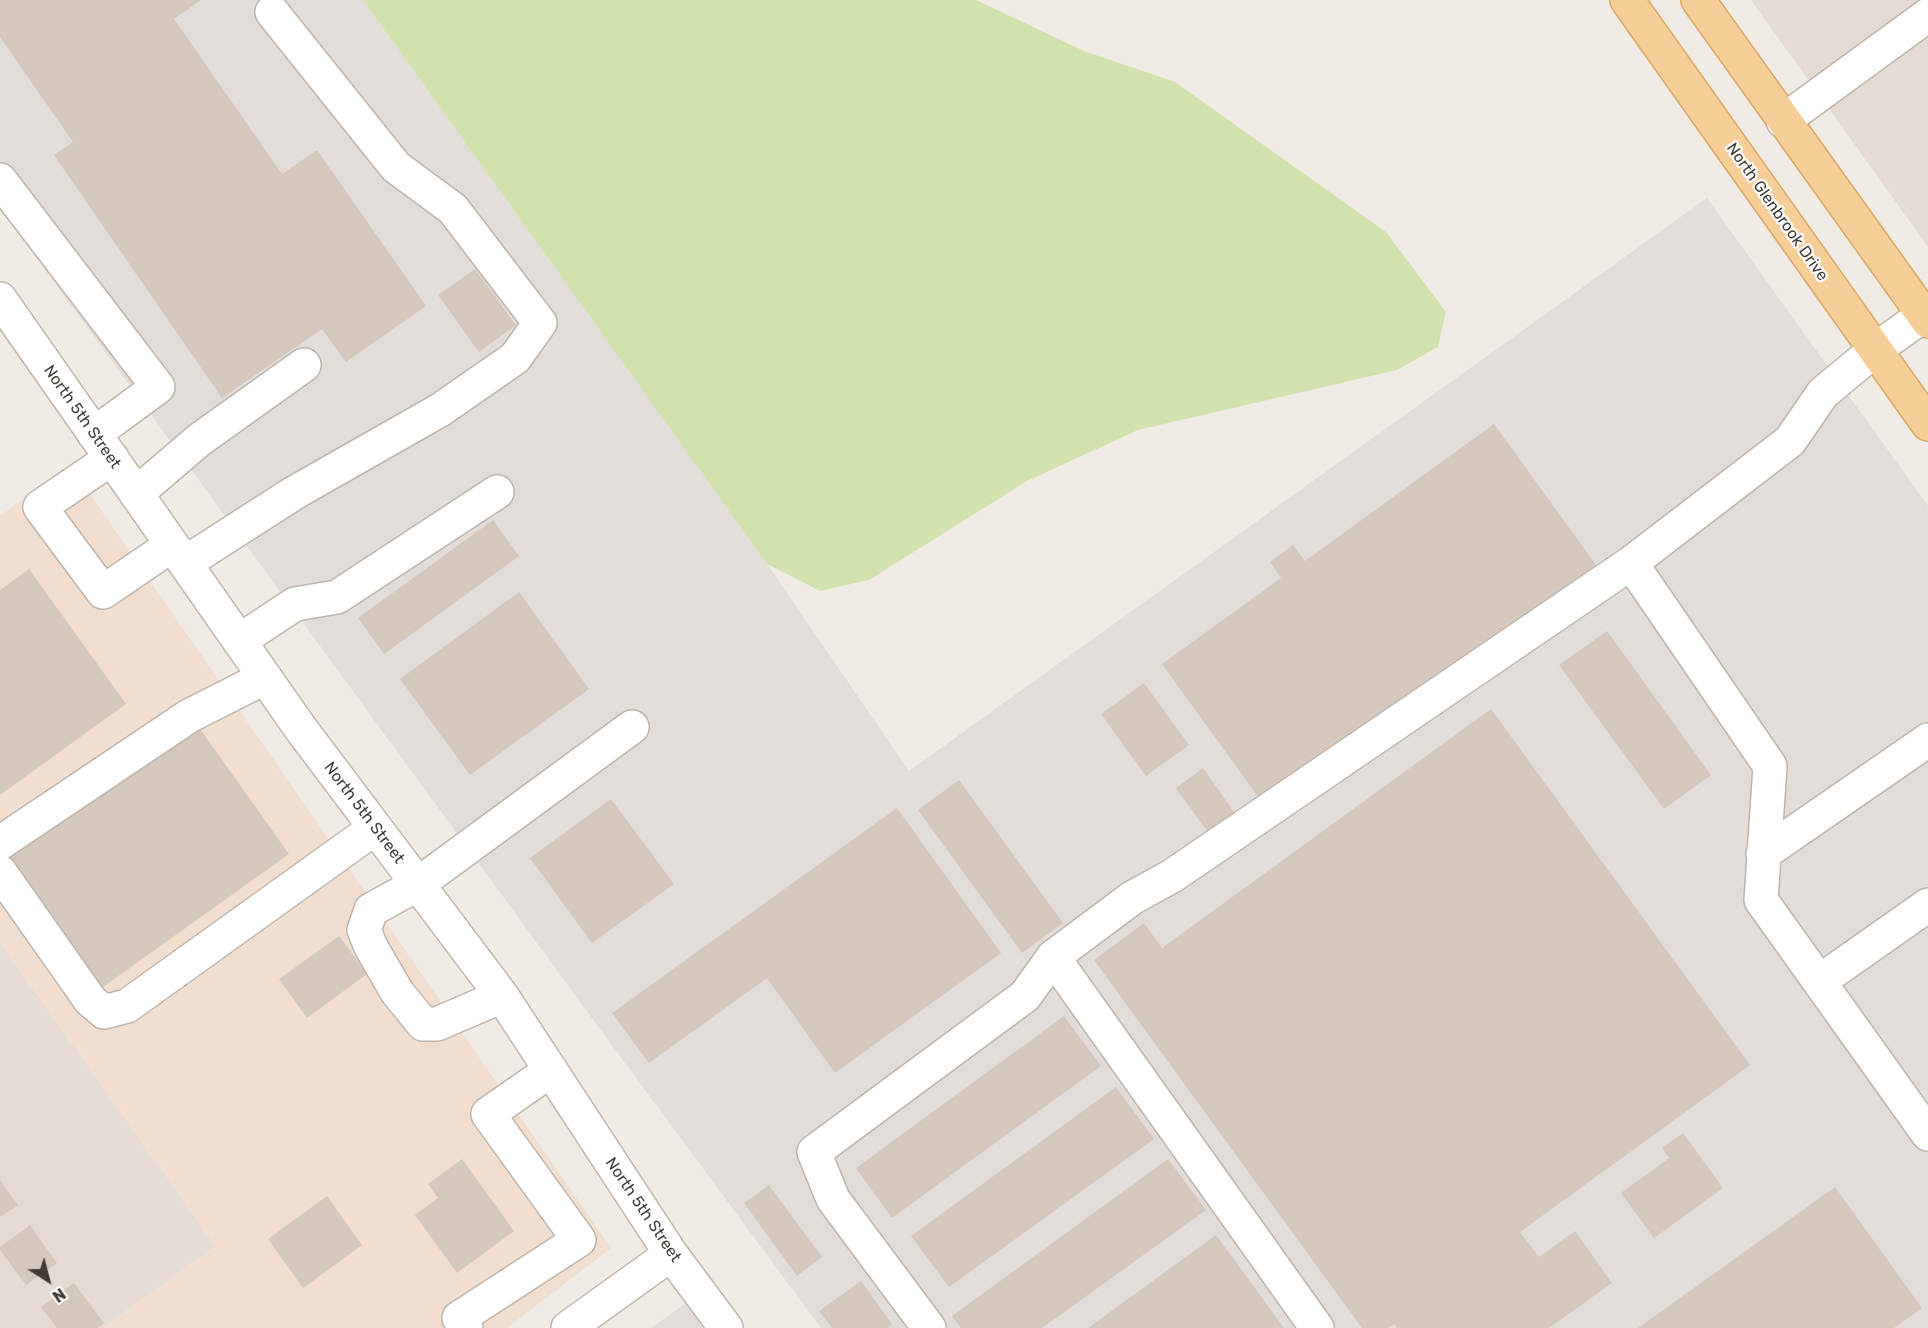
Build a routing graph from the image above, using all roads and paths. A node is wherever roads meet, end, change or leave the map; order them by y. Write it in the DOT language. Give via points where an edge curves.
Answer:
graph roads {
  1 [pos="1627,0"];
  2 [pos="1698,0"];
  3 [pos="272,12"];
  4 [pos="1928,15"];
  5 [pos="1783,121"];
  6 [pos="0,180"];
  7 [pos="0,299"];
  8 [pos="1926,316"];
  9 [pos="1875,350"];
  10 [pos="304,365"];
  11 [pos="1928,424"];
  12 [pos="103,446"];
  13 [pos="497,492"];
  14 [pos="136,494"];
  15 [pos="179,554"];
  16 [pos="1631,563"];
  17 [pos="239,641"];
  18 [pos="264,678"];
  19 [pos="632,727"];
  20 [pos="1928,740"];
  21 [pos="375,828"];
  22 [pos="0,843"];
  23 [pos="1763,854"];
  24 [pos="0,872"];
  25 [pos="418,884"];
  26 [pos="1928,905"];
  27 [pos="1053,957"];
  28 [pos="1820,981"];
  29 [pos="502,996"];
  30 [pos="551,1070"];
  31 [pos="1928,1134"];
  32 [pos="671,1254"];
  33 [pos="466,1328"];
  34 [pos="568,1328"];
  35 [pos="726,1328"];
  36 [pos="929,1328"];
  37 [pos="1317,1328"];
  1 -- 9 [label="main road, North Glenbrook Drive"];
  2 -- 5 [label="main road"];
  3 -- 15 [label="street" via="396,167 453,209 540,324 515,358 440,410"];
  4 -- 5 [label="street"];
  5 -- 8 [label="main road"];
  6 -- 12 [label="street" via="158,387"];
  7 -- 12 [label="street, North 5th Street"];
  8 -- 9 [label="street"];
  9 -- 11 [label="main road, North Glenbrook Drive"];
  9 -- 16 [label="street" via="1823,393 1790,441"];
  10 -- 14 [label="street" via="200,440"];
  12 -- 14 [label="street, North 5th Street"];
  12 -- 15 [label="street" via="40,507 103,592"];
  13 -- 17 [label="street" via="338,597 295,604"];
  14 -- 15 [label="street, North 5th Street"];
  15 -- 17 [label="street, North 5th Street"];
  16 -- 23 [label="street" via="1770,766"];
  16 -- 27 [label="street" via="1181,869 1132,898"];
  17 -- 18 [label="street, North 5th Street"];
  18 -- 21 [label="street, North 5th Street"];
  18 -- 22 [label="street" via="189,716"];
  19 -- 25 [label="street"];
  20 -- 23 [label="street"];
  21 -- 24 [label="street" via="127,1006 104,1012 90,1000"];
  21 -- 25 [label="street, North 5th Street"];
  23 -- 28 [label="street" via="1761,900"];
  25 -- 29 [label="street, North 5th Street"];
  25 -- 29 [label="street" via="371,910 364,930 397,992 423,1024 437,1024"];
  26 -- 28 [label="street"];
  27 -- 36 [label="street" via="1025,996 814,1152 833,1198"];
  27 -- 37 [label="street"];
  28 -- 31 [label="street"];
  29 -- 30 [label="street, North 5th Street"];
  30 -- 32 [label="street, North 5th Street"];
  30 -- 33 [label="street" via="488,1114 579,1240 459,1318"];
  32 -- 34 [label="street"];
  32 -- 35 [label="street, North 5th Street"];
}
